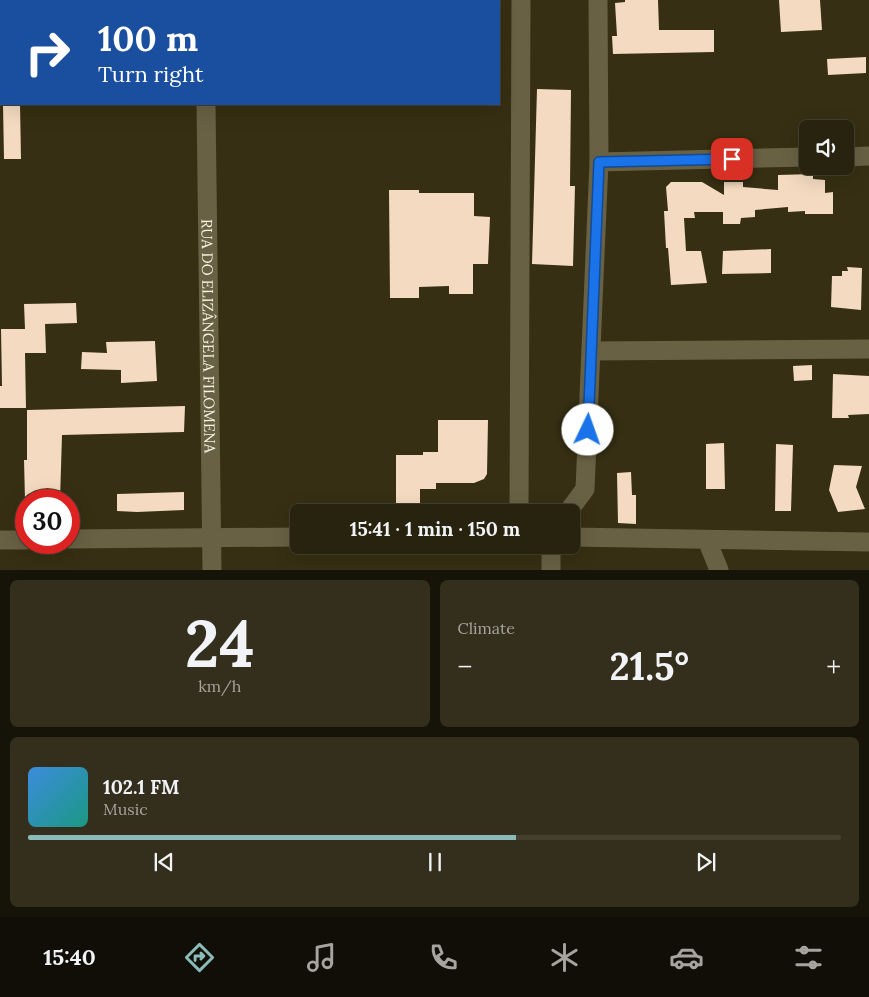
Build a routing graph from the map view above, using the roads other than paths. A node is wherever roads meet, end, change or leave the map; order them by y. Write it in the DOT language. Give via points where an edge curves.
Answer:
graph roads {
  1 [pos="521,0"];
  2 [pos="598,0"];
  3 [pos="206,105"];
  4 [pos="869,156"];
  5 [pos="799,157"];
  6 [pos="854,157"];
  7 [pos="599,162"];
  8 [pos="869,349"];
  9 [pos="591,351"];
  10 [pos="519,504"];
  11 [pos="574,504"];
  12 [pos="580,537"];
  13 [pos="211,538"];
  14 [pos="290,538"];
  15 [pos="80,539"];
  16 [pos="0,540"];
  17 [pos="15,540"];
  18 [pos="707,540"];
  19 [pos="869,542"];
  20 [pos="551,554"];
  21 [pos="212,570"];
  22 [pos="551,570"];
  23 [pos="718,570"];
  1 -- 10 [label="street"];
  2 -- 7 [label="street"];
  3 -- 13 [label="street, RUA DO ELIZÂNGELA FILOMENA"];
  4 -- 6 [label="street"];
  5 -- 7 [label="street"];
  7 -- 9 [label="street"];
  8 -- 9 [label="street"];
  9 -- 11 [label="street" via="585,489"];
  12 -- 18 [label="street"];
  13 -- 14 [label="street"];
  13 -- 15 [label="street"];
  13 -- 21 [label="street, RUA DO ELIZÂNGELA FILOMENA"];
  16 -- 17 [label="street"];
  18 -- 19 [label="street"];
  18 -- 23 [label="street"];
  20 -- 22 [label="street"];
}
